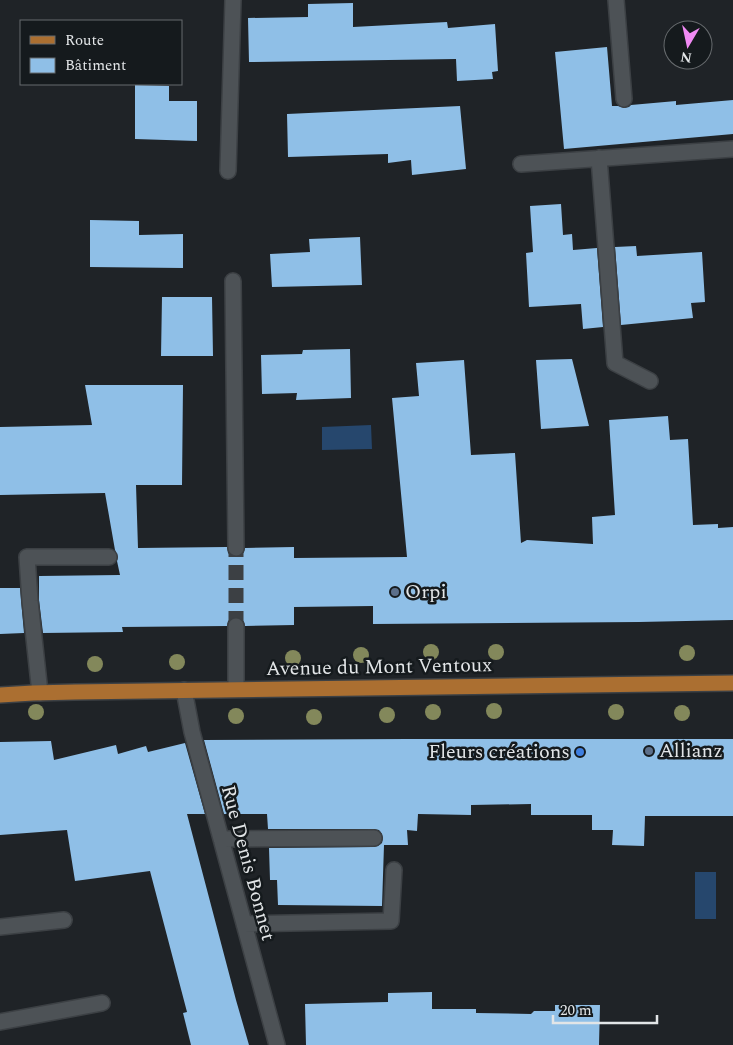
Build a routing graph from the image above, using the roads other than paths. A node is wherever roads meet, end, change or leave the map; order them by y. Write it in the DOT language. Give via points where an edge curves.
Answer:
graph roads {
  1 [pos="233,0"];
  2 [pos="616,0"];
  3 [pos="624,99"];
  4 [pos="733,149"];
  5 [pos="599,158"];
  6 [pos="521,164"];
  7 [pos="228,171"];
  8 [pos="233,280"];
  9 [pos="650,381"];
  10 [pos="236,548"];
  11 [pos="109,557"];
  12 [pos="236,626"];
  13 [pos="730,684"];
  14 [pos="236,689"];
  15 [pos="0,690"];
  16 [pos="184,690"];
  17 [pos="37,693"];
  18 [pos="0,695"];
  19 [pos="374,838"];
  20 [pos="221,839"];
  21 [pos="394,870"];
  22 [pos="64,920"];
  23 [pos="244,924"];
  24 [pos="0,927"];
  25 [pos="102,1003"];
  26 [pos="0,1022"];
  27 [pos="277,1045"];
  1 -- 7 [label="street"];
  2 -- 3 [label="street"];
  4 -- 5 [label="street"];
  5 -- 6 [label="street"];
  5 -- 9 [label="street" via="615,363"];
  8 -- 10 [label="street"];
  11 -- 17 [label="street" via="27,557"];
  12 -- 14 [label="street"];
  13 -- 14 [label="main road, Avenue du Mont Ventoux"];
  14 -- 16 [label="main road, Avenue du Mont Ventoux"];
  15 -- 17 [label="main road, Avenue du Mont Ventoux"];
  16 -- 17 [label="main road, Avenue du Mont Ventoux"];
  16 -- 20 [label="street, Rue Denis Bonnet"];
  17 -- 18 [label="main road, Avenue du Mont Ventoux"];
  19 -- 20 [label="street"];
  20 -- 23 [label="street, Rue Denis Bonnet"];
  21 -- 23 [label="street" via="391,921"];
  22 -- 24 [label="street"];
  23 -- 27 [label="street, Rue Denis Bonnet"];
  25 -- 26 [label="street"];
}
